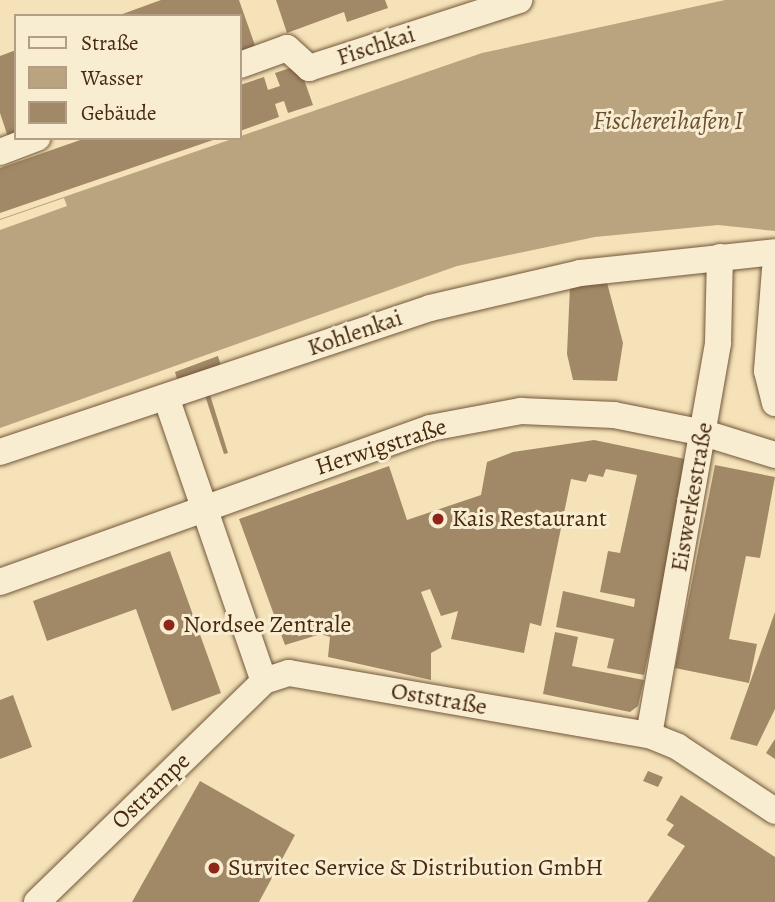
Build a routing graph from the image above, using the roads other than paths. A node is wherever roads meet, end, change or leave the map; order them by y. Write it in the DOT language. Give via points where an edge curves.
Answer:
graph roads {
  1 [pos="519,0"];
  2 [pos="242,64"];
  3 [pos="31,140"];
  4 [pos="1,151"];
  5 [pos="775,252"];
  6 [pos="720,257"];
  7 [pos="775,269"];
  8 [pos="166,397"];
  9 [pos="775,403"];
  10 [pos="704,433"];
  11 [pos="0,453"];
  12 [pos="775,455"];
  13 [pos="203,509"];
  14 [pos="0,582"];
  15 [pos="264,681"];
  16 [pos="649,735"];
  17 [pos="775,811"];
  18 [pos="37,902"];
  1 -- 2 [label="street, Fischkai" via="309,68 287,48"];
  3 -- 4 [label="street"];
  5 -- 6 [label="street, Kohlenkai"];
  6 -- 8 [label="street, Kohlenkai" via="580,273 430,308"];
  6 -- 10 [label="street, Eiswerkestraße" via="718,343"];
  7 -- 9 [label="street" via="767,371"];
  8 -- 11 [label="street, Kohlenkai"];
  8 -- 13 [label="street"];
  10 -- 12 [label="street, Herwigstraße"];
  10 -- 13 [label="street, Herwigstraße" via="614,415 521,411 430,428"];
  10 -- 16 [label="street, Eiswerkestraße"];
  13 -- 14 [label="street, Herwigstraße"];
  13 -- 15 [label="street"];
  15 -- 16 [label="street, Oststraße" via="289,673"];
  15 -- 18 [label="street, Ostrampe"];
  16 -- 17 [label="street, Oststraße" via="678,747"];
}
